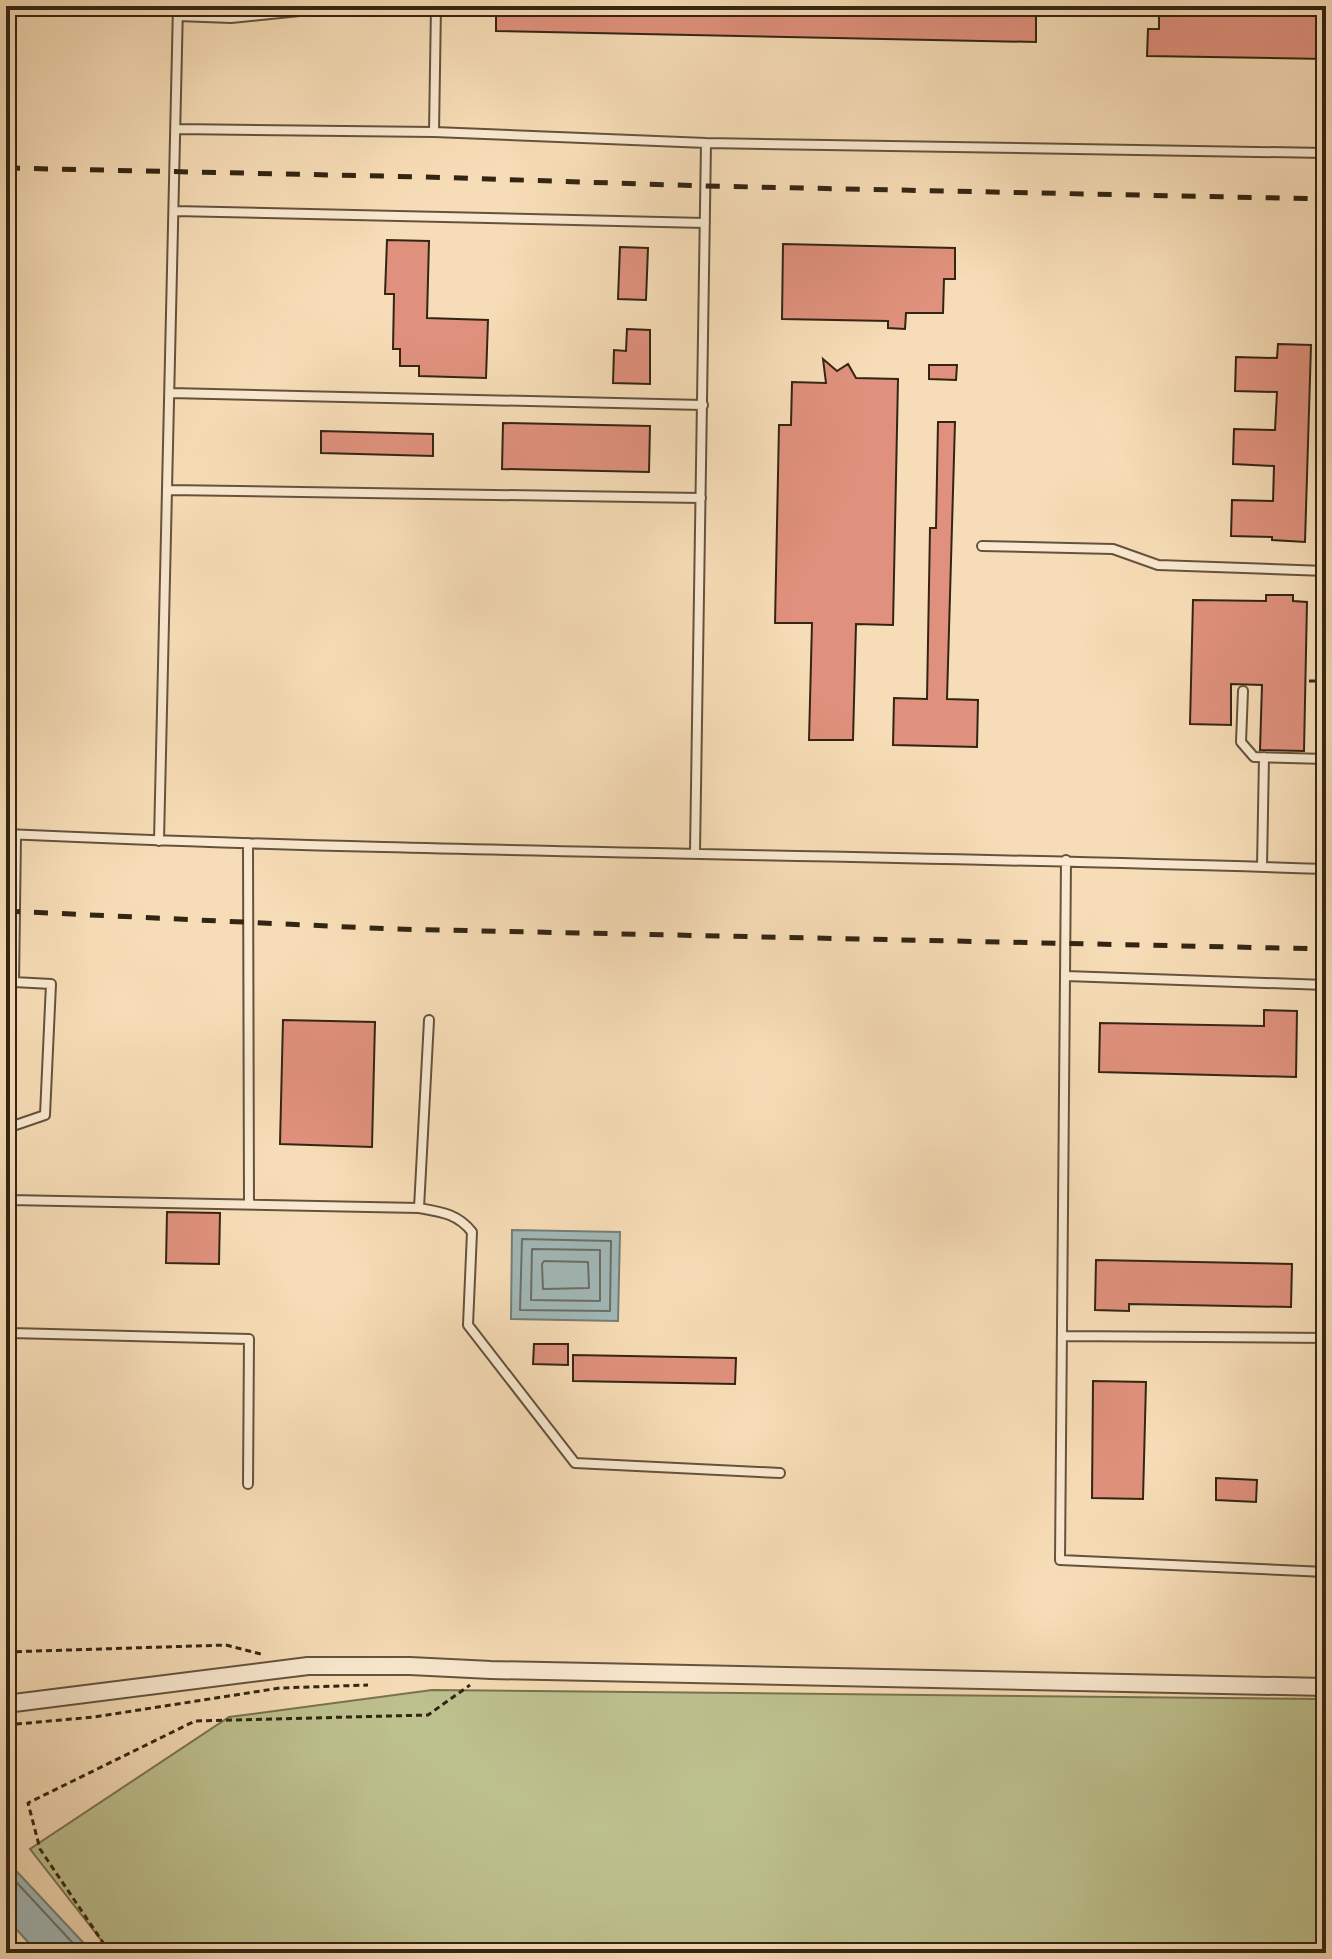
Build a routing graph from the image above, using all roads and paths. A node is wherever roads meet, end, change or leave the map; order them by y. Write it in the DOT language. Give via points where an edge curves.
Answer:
graph roads {
  1 [pos="178,6"];
  2 [pos="348,6"];
  3 [pos="436,6"];
  4 [pos="178,16"];
  5 [pos="176,129"];
  6 [pos="434,132"];
  7 [pos="706,143"];
  8 [pos="1326,153"];
  9 [pos="174,211"];
  10 [pos="705,223"];
  11 [pos="170,393"];
  12 [pos="703,405"];
  13 [pos="168,490"];
  14 [pos="701,498"];
  15 [pos="982,546"];
  16 [pos="1326,571"];
  17 [pos="1309,681"];
  18 [pos="1326,681"];
  19 [pos="1243,691"];
  20 [pos="1264,757"];
  21 [pos="1326,759"];
  22 [pos="11,835"];
  23 [pos="159,841"];
  24 [pos="248,843"];
  25 [pos="695,852"];
  26 [pos="1066,860"];
  27 [pos="1262,867"];
  28 [pos="1326,869"];
  29 [pos="1066,976"];
  30 [pos="1326,985"];
  31 [pos="429,1020"];
  32 [pos="7,1128"];
  33 [pos="9,1200"];
  34 [pos="249,1204"];
  35 [pos="419,1208"];
  36 [pos="1064,1336"];
  37 [pos="1326,1338"];
  38 [pos="780,1473"];
  39 [pos="248,1484"];
  40 [pos="1326,1572"];
  41 [pos="6,1652"];
  42 [pos="267,1656"];
  43 [pos="491,1670"];
  44 [pos="368,1685"];
  45 [pos="1326,1687"];
  46 [pos="6,1704"];
  47 [pos="6,1725"];
  48 [pos="110,1953"];
  1 -- 4 [label="lane"];
  2 -- 4 [label="lane" via="231,18"];
  3 -- 6 [label="lane"];
  4 -- 5 [label="lane"];
  5 -- 6 [label="lane"];
  5 -- 9 [label="lane"];
  6 -- 7 [label="lane"];
  7 -- 8 [label="lane"];
  7 -- 10 [label="lane"];
  9 -- 10 [label="lane"];
  9 -- 11 [label="lane"];
  10 -- 12 [label="lane"];
  11 -- 12 [label="lane"];
  11 -- 13 [label="lane"];
  12 -- 14 [label="lane"];
  13 -- 14 [label="lane"];
  13 -- 23 [label="lane"];
  14 -- 25 [label="lane"];
  15 -- 16 [label="lane" via="1113,549 1158,565"];
  17 -- 18 [label="path"];
  19 -- 20 [label="lane" via="1241,742 1254,757"];
  20 -- 21 [label="lane"];
  20 -- 27 [label="lane"];
  22 -- 23 [label="lane"];
  22 -- 32 [label="lane" via="14,982 51,984 45,1115"];
  23 -- 24 [label="lane"];
  24 -- 25 [label="lane"];
  24 -- 34 [label="lane"];
  25 -- 26 [label="lane"];
  26 -- 27 [label="lane"];
  26 -- 29 [label="lane"];
  27 -- 28 [label="lane"];
  29 -- 30 [label="lane"];
  29 -- 36 [label="lane"];
  31 -- 35 [label="lane"];
  32 -- 33 [label="lane"];
  33 -- 34 [label="lane"];
  33 -- 39 [label="lane" via="11,1333 249,1339"];
  34 -- 35 [label="lane"];
  35 -- 38 [label="lane" via="463,1220 472,1232 468,1325 575,1463"];
  36 -- 37 [label="lane"];
  36 -- 40 [label="lane" via="1060,1560"];
  41 -- 42 [label="path" via="226,1645"];
  43 -- 45 [label="street"];
  43 -- 46 [label="street" via="308,1666"];
  43 -- 48 [label="path" via="428,1715 195,1721 28,1803 40,1849"];
  44 -- 47 [label="path" via="280,1688"];
}
